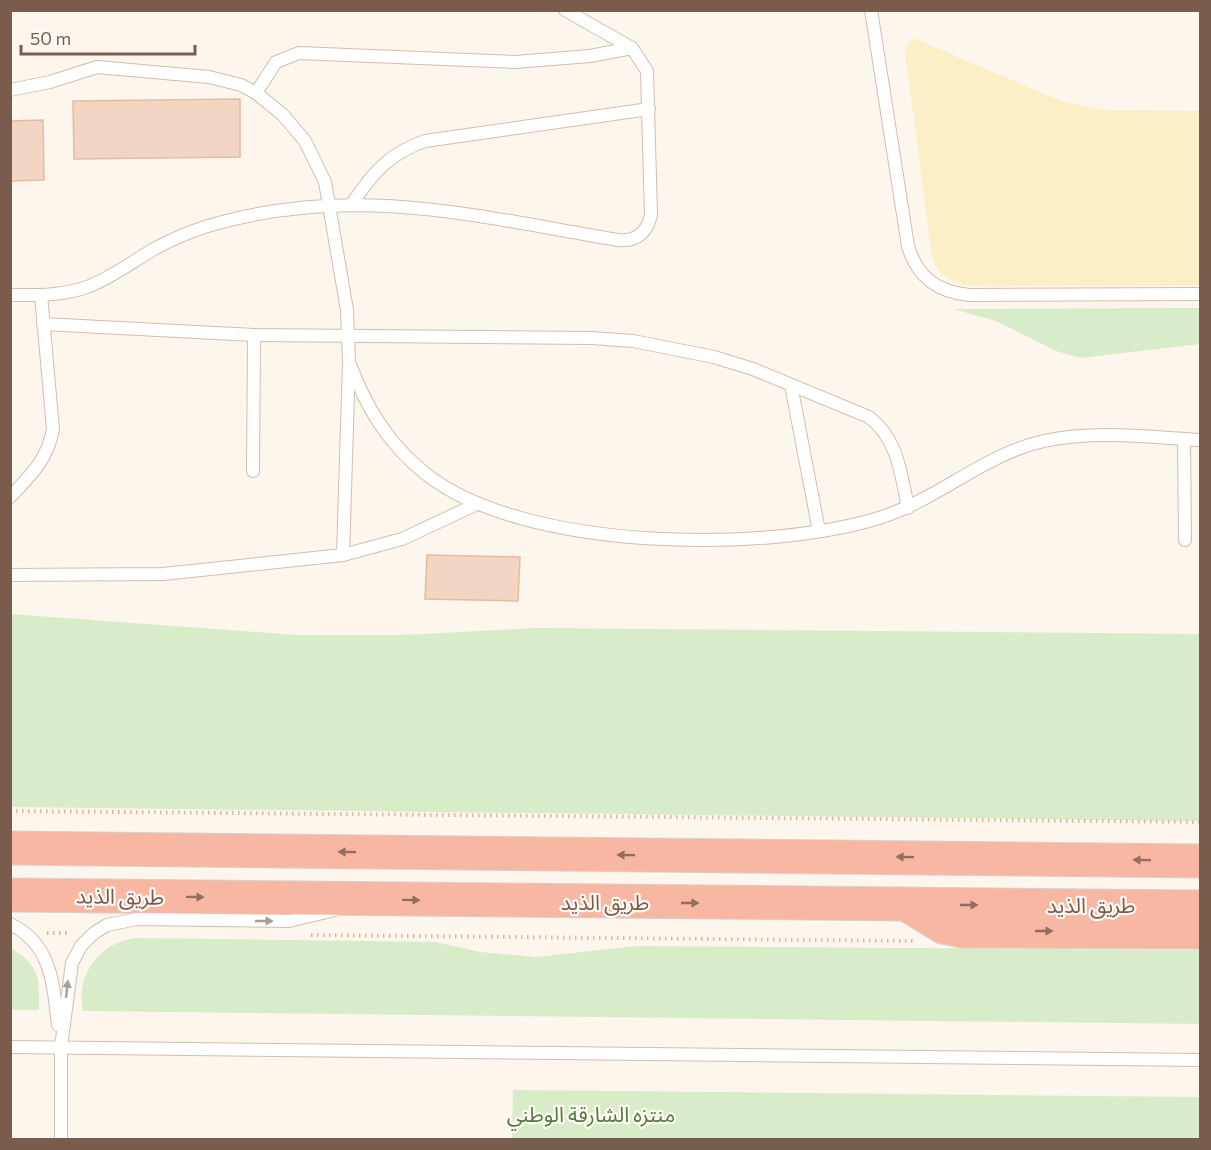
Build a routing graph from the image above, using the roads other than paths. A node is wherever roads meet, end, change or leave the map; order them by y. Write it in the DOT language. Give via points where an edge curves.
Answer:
graph roads {
  1 [pos="565,10"];
  2 [pos="871,10"];
  3 [pos="632,48"];
  4 [pos="10,90"];
  5 [pos="256,93"];
  6 [pos="649,110"];
  7 [pos="352,204"];
  8 [pos="330,205"];
  9 [pos="1200,294"];
  10 [pos="10,295"];
  11 [pos="41,295"];
  12 [pos="43,324"];
  13 [pos="254,335"];
  14 [pos="349,337"];
  15 [pos="349,362"];
  16 [pos="791,385"];
  17 [pos="1184,439"];
  18 [pos="1200,440"];
  19 [pos="253,471"];
  20 [pos="10,497"];
  21 [pos="477,504"];
  22 [pos="908,508"];
  23 [pos="819,531"];
  24 [pos="1185,540"];
  25 [pos="343,555"];
  26 [pos="10,575"];
  27 [pos="10,848"];
  28 [pos="1200,861"];
  29 [pos="10,896"];
  30 [pos="362,899"];
  31 [pos="908,905"];
  32 [pos="1200,907"];
  33 [pos="10,924"];
  34 [pos="1200,932"];
  35 [pos="10,1047"];
  36 [pos="62,1047"];
  37 [pos="1200,1060"];
  38 [pos="61,1140"];
  1 -- 3 [label="lane"];
  2 -- 9 [label="lane" via="908,246 919,272 929,282 955,294 969,295"];
  3 -- 5 [label="lane" via="515,62 299,53 276,62"];
  3 -- 6 [label="lane" via="647,71"];
  4 -- 5 [label="lane" via="111,66 209,77"];
  5 -- 8 [label="lane" via="283,115 305,141 325,182"];
  6 -- 7 [label="lane" via="425,141 382,163"];
  6 -- 7 [label="lane" via="651,215 645,230 633,239 618,240 417,206"];
  7 -- 8 [label="lane"];
  8 -- 11 [label="lane" via="200,228 86,287"];
  8 -- 14 [label="lane"];
  10 -- 11 [label="lane"];
  11 -- 12 [label="lane"];
  12 -- 13 [label="lane"];
  12 -- 20 [label="lane" via="53,415 51,443 41,464"];
  13 -- 14 [label="lane"];
  13 -- 19 [label="lane"];
  14 -- 15 [label="lane"];
  14 -- 16 [label="lane" via="633,341 714,357"];
  15 -- 21 [label="lane" via="370,411 405,456 427,475"];
  15 -- 25 [label="lane"];
  16 -- 22 [label="lane" via="859,411 878,424 892,442"];
  16 -- 23 [label="lane"];
  17 -- 18 [label="lane"];
  17 -- 22 [label="lane" via="1085,435 1042,441 993,460"];
  17 -- 24 [label="lane"];
  21 -- 23 [label="lane" via="553,525 631,537 721,540"];
  21 -- 25 [label="lane" via="402,539"];
  22 -- 23 [label="lane"];
  25 -- 26 [label="lane" via="163,574"];
  28 -- 27 [label="highway, one-way"];
  29 -- 30 [label="highway, طريق الذيد, one-way"];
  30 -- 31 [label="highway, طريق الذيد, one-way"];
  36 -- 30 [label="lane, one-way" via="72,963 81,946 107,925 137,919 289,921"];
  31 -- 32 [label="highway, طريق الذيد, one-way"];
  31 -- 34 [label="highway, one-way" via="943,927 963,931"];
  33 -- 36 [label="lane" via="28,933 51,969"];
  35 -- 36 [label="lane"];
  36 -- 37 [label="lane"];
  36 -- 38 [label="lane"];
}
